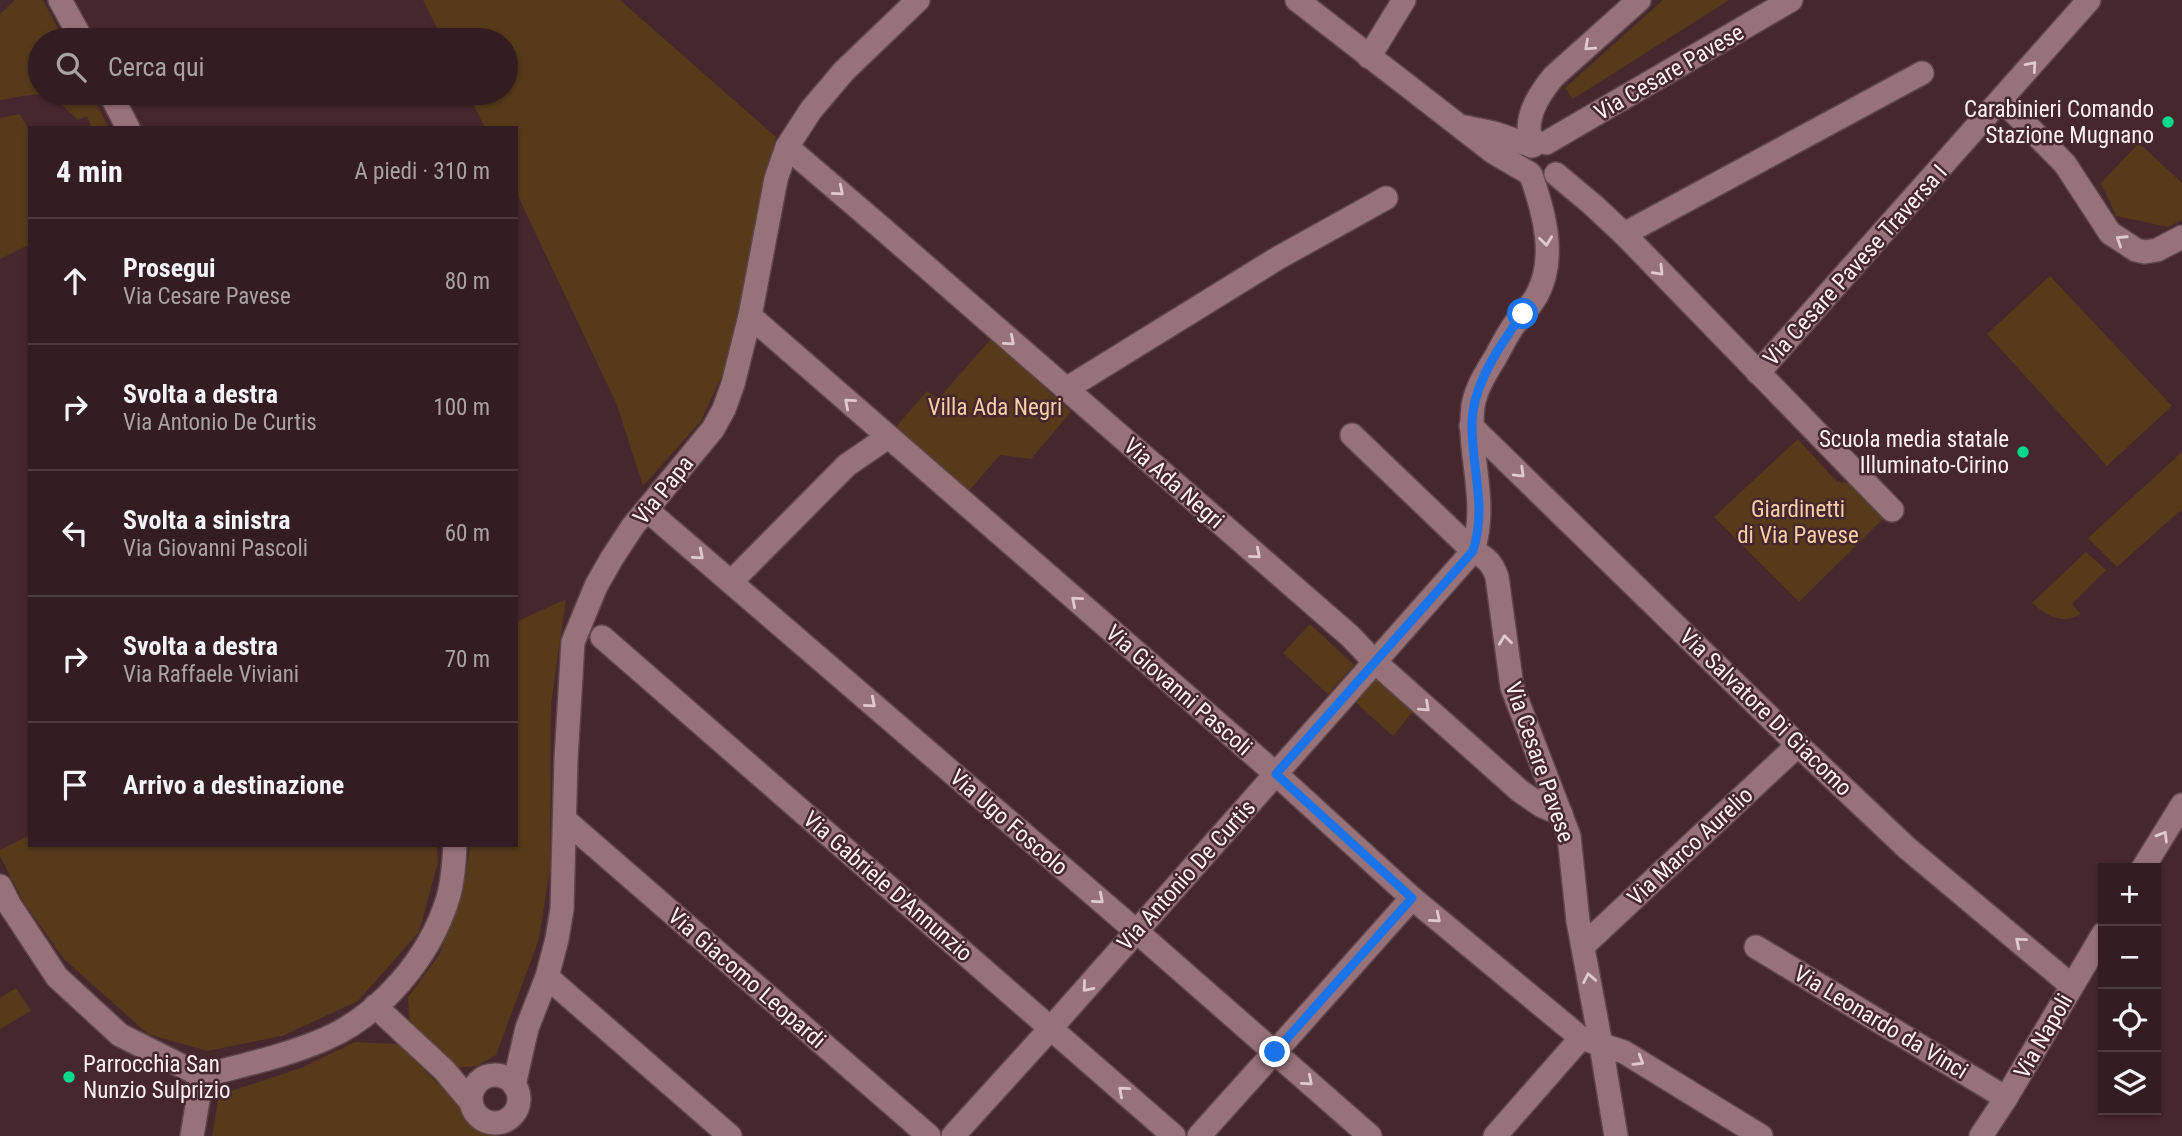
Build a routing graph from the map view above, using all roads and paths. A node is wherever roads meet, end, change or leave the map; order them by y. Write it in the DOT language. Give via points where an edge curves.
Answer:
graph roads {
  1 [pos="60,0"];
  2 [pos="918,0"];
  3 [pos="1297,0"];
  4 [pos="1404,0"];
  5 [pos="1639,0"];
  6 [pos="1791,0"];
  7 [pos="2089,0"];
  8 [pos="75,28"];
  9 [pos="1369,57"];
  10 [pos="1922,74"];
  11 [pos="2002,100"];
  12 [pos="116,105"];
  13 [pos="127,126"];
  14 [pos="1462,126"];
  15 [pos="1538,145"];
  16 [pos="787,147"];
  17 [pos="1530,174"];
  18 [pos="1556,174"];
  19 [pos="1386,198"];
  20 [pos="1624,234"];
  21 [pos="2182,237"];
  22 [pos="750,316"];
  23 [pos="1758,373"];
  24 [pos="1066,389"];
  25 [pos="1472,426"];
  26 [pos="1352,435"];
  27 [pos="888,437"];
  28 [pos="647,510"];
  29 [pos="1892,510"];
  30 [pos="1473,551"];
  31 [pos="731,582"];
  32 [pos="602,637"];
  33 [pos="1374,661"];
  34 [pos="1798,745"];
  35 [pos="1276,774"];
  36 [pos="2182,805"];
  37 [pos="1561,814"];
  38 [pos="565,820"];
  39 [pos="455,847"];
  40 [pos="2146,863"];
  41 [pos="0,886"];
  42 [pos="1412,898"];
  43 [pos="1136,931"];
  44 [pos="2098,942"];
  45 [pos="1583,946"];
  46 [pos="1756,947"];
  47 [pos="547,977"];
  48 [pos="2072,986"];
  49 [pos="375,1006"];
  50 [pos="527,1028"];
  51 [pos="1051,1028"];
  52 [pos="1591,1042"];
  53 [pos="1272,1055"];
  54 [pos="444,1070"];
  55 [pos="202,1076"];
  56 [pos="487,1077"];
  57 [pos="514,1085"];
  58 [pos="2006,1098"];
  59 [pos="471,1102"];
  60 [pos="512,1126"];
  61 [pos="192,1136"];
  62 [pos="730,1136"];
  63 [pos="929,1136"];
  64 [pos="953,1136"];
  65 [pos="1174,1136"];
  66 [pos="1199,1136"];
  67 [pos="1370,1136"];
  68 [pos="1495,1136"];
  69 [pos="1616,1136"];
  70 [pos="1761,1136"];
  71 [pos="1981,1136"];
  1 -- 8 [label="street"];
  2 -- 16 [label="street, Via Papa" via="844,71"];
  3 -- 9 [label="street"];
  4 -- 9 [label="street"];
  5 -- 15 [label="street, one-way" via="1541,92 1529,130"];
  6 -- 15 [label="street, Via Cesare Pavese"];
  11 -- 7 [label="street, Via Cesare Pavese Traversa I, one-way"];
  9 -- 14 [label="street"];
  10 -- 20 [label="street"];
  21 -- 11 [label="street, one-way" via="2145,252 2110,233 2066,164"];
  11 -- 23 [label="street, Via Cesare Pavese Traversa I"];
  12 -- 13 [label="street"];
  14 -- 15 [label="street"];
  14 -- 17 [label="street"];
  15 -- 17 [label="street" via="1525,159"];
  15 -- 18 [label="street" via="1551,145 1559,152 1561,164"];
  16 -- 22 [label="street, Via Papa" via="776,179"];
  16 -- 24 [label="street, Via Ada Negri, one-way"];
  17 -- 18 [label="street" via="1541,180"];
  17 -- 25 [label="street, one-way" via="1540,200 1548,251 1544,278 1483,377"];
  18 -- 20 [label="street, Via Cesare Pavese Traversa I"];
  19 -- 24 [label="street" via="1278,258"];
  20 -- 23 [label="street, Via Cesare Pavese Traversa I, one-way"];
  27 -- 22 [label="street, Via Giovanni Pascoli, one-way"];
  22 -- 28 [label="street, Via Papa" via="724,409"];
  23 -- 29 [label="street, Via Cesare Pavese Traversa I"];
  24 -- 33 [label="street, Via Ada Negri, one-way"];
  25 -- 30 [label="street" via="1480,493"];
  25 -- 34 [label="street, Via Salvatore Di Giacomo, one-way"];
  26 -- 30 [label="street, Via Cesare Pavese"];
  27 -- 31 [label="street" via="847,465"];
  35 -- 27 [label="street, Via Giovanni Pascoli, one-way"];
  28 -- 31 [label="street, Via Ugo Foscolo, one-way"];
  28 -- 38 [label="street, Via Papa" via="596,586 573,642"];
  30 -- 33 [label="street, Via Antonio De Curtis"];
  37 -- 30 [label="street, Via Cesare Pavese, one-way" via="1511,687 1493,564"];
  31 -- 43 [label="street, Via Ugo Foscolo, one-way"];
  32 -- 51 [label="street, Via Gabriele D'Annunzio"];
  33 -- 35 [label="street, Via Antonio De Curtis"];
  33 -- 37 [label="street, Via Ada Negri, one-way" via="1520,791"];
  34 -- 45 [label="street, Via Marco Aurelio"];
  48 -- 34 [label="street, Via Salvatore Di Giacomo, one-way" via="1908,848"];
  35 -- 42 [label="street, Via Giovanni Pascoli"];
  35 -- 43 [label="street, Via Antonio De Curtis"];
  40 -- 36 [label="street, one-way"];
  37 -- 45 [label="street, Via Cesare Pavese" via="1569,836"];
  38 -- 47 [label="street, Via Papa" via="562,909"];
  38 -- 63 [label="street, Via Giacomo Leopardi"];
  39 -- 49 [label="street" via="448,897 438,922 409,971"];
  41 -- 55 [label="street" via="57,977 120,1035"];
  42 -- 52 [label="street, Via Giovanni Pascoli, one-way"];
  42 -- 53 [label="street"];
  43 -- 51 [label="street, Via Antonio De Curtis, one-way"];
  43 -- 53 [label="street, Via Ugo Foscolo"];
  44 -- 48 [label="street, Via Napoli"];
  52 -- 45 [label="street, Via Cesare Pavese, one-way"];
  46 -- 58 [label="street, Via Leonardo da Vinci"];
  47 -- 50 [label="street, Via Papa"];
  47 -- 62 [label="street"];
  48 -- 58 [label="street, Via Napoli"];
  49 -- 54 [label="street"];
  49 -- 55 [label="street" via="327,1039"];
  50 -- 56 [label="street, Via Papa"];
  50 -- 57 [label="street, Via Papa"];
  51 -- 64 [label="street, Via Antonio De Curtis"];
  65 -- 51 [label="street, Via Gabriele D'Annunzio, one-way"];
  52 -- 68 [label="street"];
  52 -- 69 [label="street, Via Cesare Pavese"];
  52 -- 70 [label="street, Via Giovanni Pascoli, one-way" via="1624,1052"];
  53 -- 66 [label="street"];
  53 -- 67 [label="street, Via Ugo Foscolo, one-way"];
  54 -- 56 [label="street" via="462,1078"];
  54 -- 59 [label="street"];
  55 -- 61 [label="street"];
  56 -- 57 [label="street" via="508,1079"];
  56 -- 59 [label="street" via="476,1084"];
  57 -- 60 [label="street" via="519,1100"];
  58 -- 71 [label="street, Via Napoli"];
  59 -- 60 [label="street" via="485,1121"];
}
